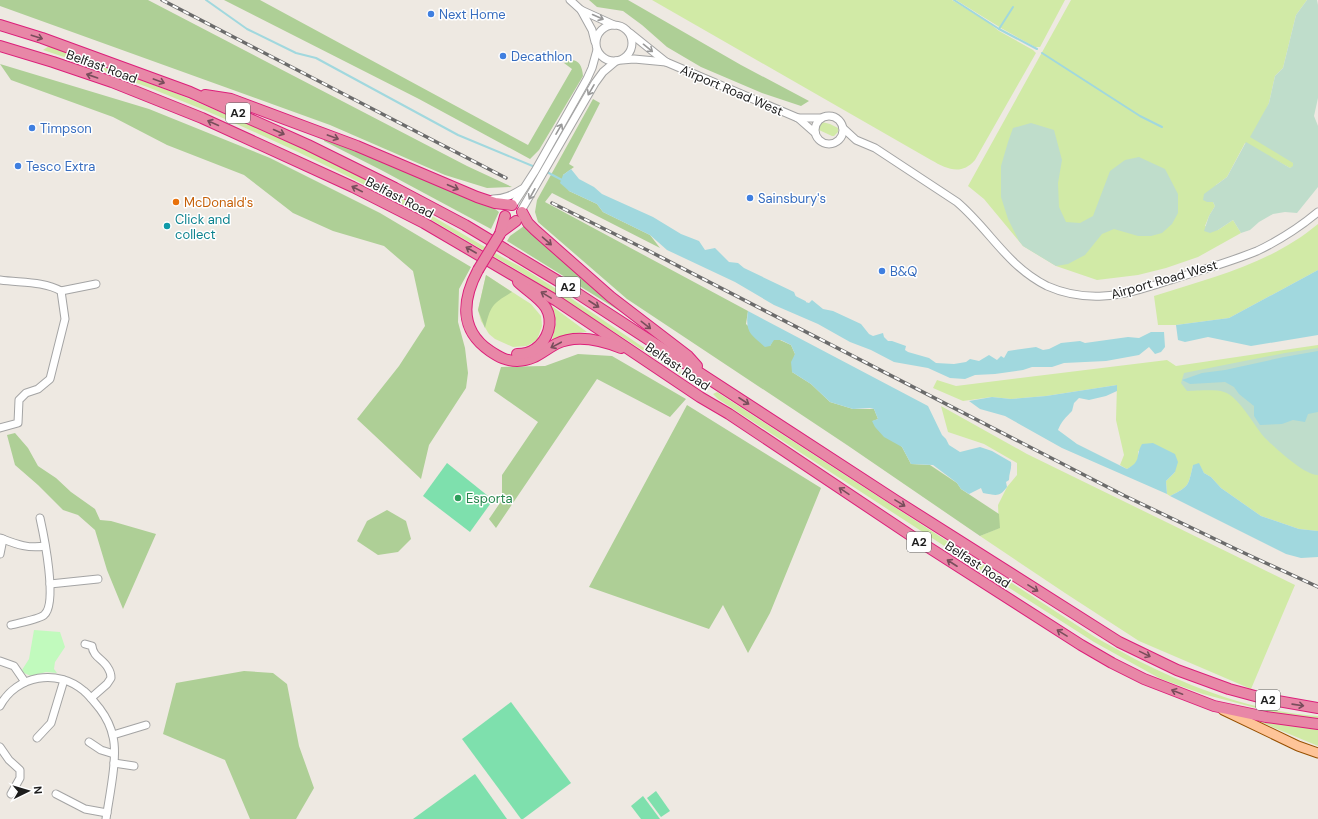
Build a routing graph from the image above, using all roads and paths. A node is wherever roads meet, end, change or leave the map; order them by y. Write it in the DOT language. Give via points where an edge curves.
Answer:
graph roads {
  1 [pos="570,0"];
  2 [pos="581,10"];
  3 [pos="0,25"];
  4 [pos="614,25"];
  5 [pos="630,33"];
  6 [pos="0,46"];
  7 [pos="596,47"];
  8 [pos="619,61"];
  9 [pos="666,62"];
  10 [pos="190,92"];
  11 [pos="798,118"];
  12 [pos="821,118"];
  13 [pos="843,128"];
  14 [pos="815,133"];
  15 [pos="856,140"];
  16 [pos="838,141"];
  17 [pos="525,187"];
  18 [pos="477,197"];
  19 [pos="513,205"];
  20 [pos="522,212"];
  21 [pos="1318,212"];
  22 [pos="505,216"];
  23 [pos="516,221"];
  24 [pos="500,233"];
  25 [pos="505,270"];
  26 [pos="0,280"];
  27 [pos="96,284"];
  28 [pos="61,291"];
  29 [pos="493,353"];
  30 [pos="637,355"];
  31 [pos="711,380"];
  32 [pos="0,428"];
  33 [pos="40,518"];
  34 [pos="2,539"];
  35 [pos="45,546"];
  36 [pos="0,554"];
  37 [pos="98,579"];
  38 [pos="50,584"];
  39 [pos="12,625"];
  40 [pos="85,644"];
  41 [pos="0,661"];
  42 [pos="64,680"];
  43 [pos="25,682"];
  44 [pos="91,698"];
  45 [pos="0,706"];
  46 [pos="1214,706"];
  47 [pos="1318,708"];
  48 [pos="1318,724"];
  49 [pos="146,725"];
  50 [pos="113,735"];
  51 [pos="37,738"];
  52 [pos="89,742"];
  53 [pos="0,747"];
  54 [pos="1318,753"];
  55 [pos="114,754"];
  56 [pos="114,763"];
  57 [pos="134,766"];
  58 [pos="11,794"];
  59 [pos="56,794"];
  60 [pos="106,816"];
  1 -- 2 [label="street"];
  2 -- 4 [label="street, one-way"];
  2 -- 7 [label="street" via="592,30"];
  3 -- 10 [label="highway, Belfast Road / A2, one-way"];
  4 -- 5 [label="street"];
  4 -- 7 [label="street" via="603,28 599,33"];
  5 -- 8 [label="street" via="631,51"];
  5 -- 9 [label="street, Airport Road West, one-way"];
  25 -- 6 [label="highway, Belfast Road / A2, one-way" via="424,223 353,187 202,118 112,82"];
  7 -- 8 [label="street" via="604,59"];
  17 -- 7 [label="street, one-way" via="587,79"];
  8 -- 9 [label="street, Airport Road West" via="634,59"];
  8 -- 20 [label="street, one-way" via="603,72 595,83"];
  9 -- 11 [label="street, Airport Road West"];
  10 -- 18 [label="highway, one-way" via="256,108 357,146"];
  10 -- 31 [label="highway, Belfast Road / A2, one-way" via="308,145 465,226 563,284"];
  11 -- 12 [label="street, Airport Road West"];
  11 -- 14 [label="street, Airport Road West"];
  12 -- 13 [label="street" via="835,117 839,119"];
  12 -- 14 [label="street" via="815,124"];
  13 -- 15 [label="street, Airport Road West"];
  13 -- 16 [label="street"];
  14 -- 16 [label="street" via="823,143 831,144"];
  15 -- 16 [label="street, Airport Road West"];
  15 -- 21 [label="street, Airport Road West" via="875,148 965,209 1018,266 1047,286 1072,294 1117,295 1238,258 1276,241"];
  17 -- 18 [label="street" via="504,198"];
  17 -- 19 [label="street"];
  18 -- 19 [label="highway" via="494,203"];
  19 -- 20 [label="street" via="518,206"];
  19 -- 22 [label="street" via="505,210"];
  20 -- 23 [label="street"];
  20 -- 31 [label="highway, one-way" via="534,230 611,298 688,356"];
  22 -- 23 [label="street" via="510,221"];
  22 -- 24 [label="highway"];
  23 -- 24 [label="highway"];
  24 -- 29 [label="highway, bridge" via="471,284 465,310 470,331"];
  25 -- 29 [label="highway" via="542,302 548,312 550,324 545,339 535,350 526,354"];
  30 -- 25 [label="highway, Belfast Road / A2, one-way" via="557,301"];
  26 -- 28 [label="street" via="37,283"];
  27 -- 28 [label="street"];
  28 -- 32 [label="street" via="65,319 50,379 19,400 18,423"];
  30 -- 29 [label="highway, one-way" via="610,344 579,338 556,344 533,359 504,360"];
  46 -- 30 [label="highway, Belfast Road / A2, one-way" via="1144,679 1081,645"];
  31 -- 47 [label="highway, Belfast Road / A2, one-way" via="1119,642 1177,670 1219,686 1266,700"];
  33 -- 35 [label="street"];
  34 -- 35 [label="street" via="30,547"];
  34 -- 36 [label="street"];
  35 -- 38 [label="street"];
  37 -- 38 [label="street"];
  38 -- 39 [label="street" via="49,608 44,616"];
  40 -- 44 [label="street" via="92,646 97,657 109,669 111,678"];
  41 -- 43 [label="street" via="14,666"];
  42 -- 43 [label="street" via="38,678"];
  42 -- 44 [label="street" via="83,690"];
  42 -- 51 [label="street" via="51,724"];
  43 -- 45 [label="street" via="9,693"];
  44 -- 50 [label="street" via="105,717"];
  46 -- 48 [label="highway, A2"];
  46 -- 54 [label="main road, Belfast Road"];
  49 -- 50 [label="street"];
  50 -- 55 [label="street"];
  52 -- 55 [label="street" via="101,750"];
  53 -- 58 [label="street" via="20,770 20,778"];
  55 -- 56 [label="street"];
  56 -- 57 [label="street"];
  56 -- 60 [label="street"];
  59 -- 60 [label="street" via="84,809"];
}
